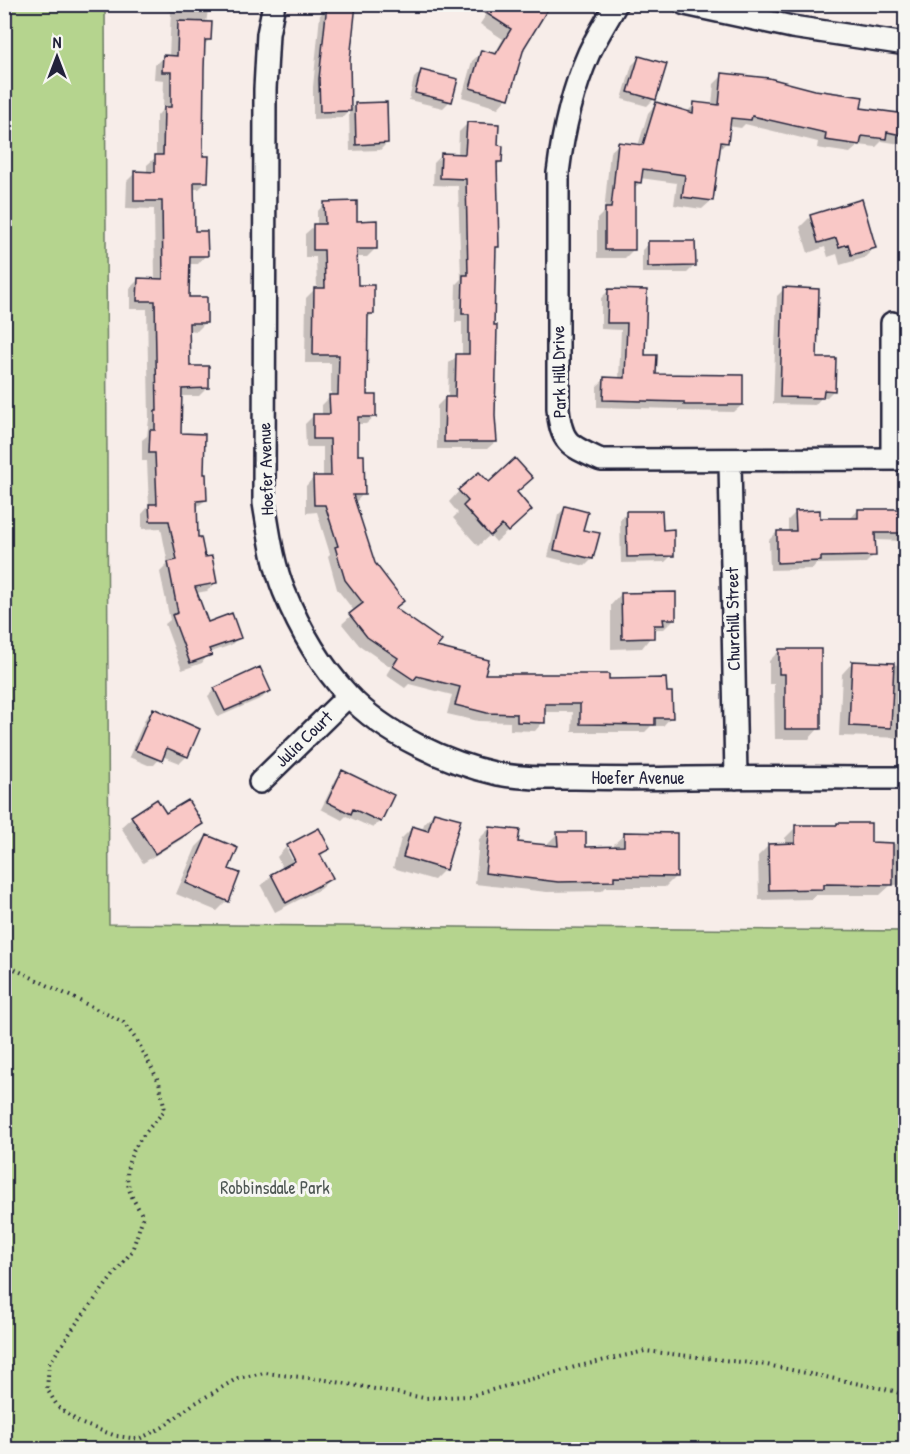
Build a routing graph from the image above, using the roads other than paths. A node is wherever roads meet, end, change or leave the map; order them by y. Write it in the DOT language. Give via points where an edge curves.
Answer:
graph roads {
  1 [pos="274,4"];
  2 [pos="616,4"];
  3 [pos="685,4"];
  4 [pos="906,44"];
  5 [pos="892,323"];
  6 [pos="899,459"];
  7 [pos="730,461"];
  8 [pos="348,696"];
  9 [pos="736,777"];
  10 [pos="906,778"];
  11 [pos="260,782"];
  1 -- 8 [label="street, Hoefer Avenue" via="264,89 264,503 283,590 300,627"];
  2 -- 7 [label="street, Park Hill Drive" via="589,54 562,138 558,173 560,429 572,447 601,460"];
  3 -- 4 [label="street" via="792,27"];
  5 -- 6 [label="street"];
  6 -- 7 [label="street, Park Hill Drive"];
  7 -- 9 [label="street, Churchill Street"];
  8 -- 9 [label="street, Hoefer Avenue" via="383,725 418,746 499,774 616,779"];
  8 -- 11 [label="street, Julia Court"];
  9 -- 10 [label="street, Hoefer Avenue"];
}
